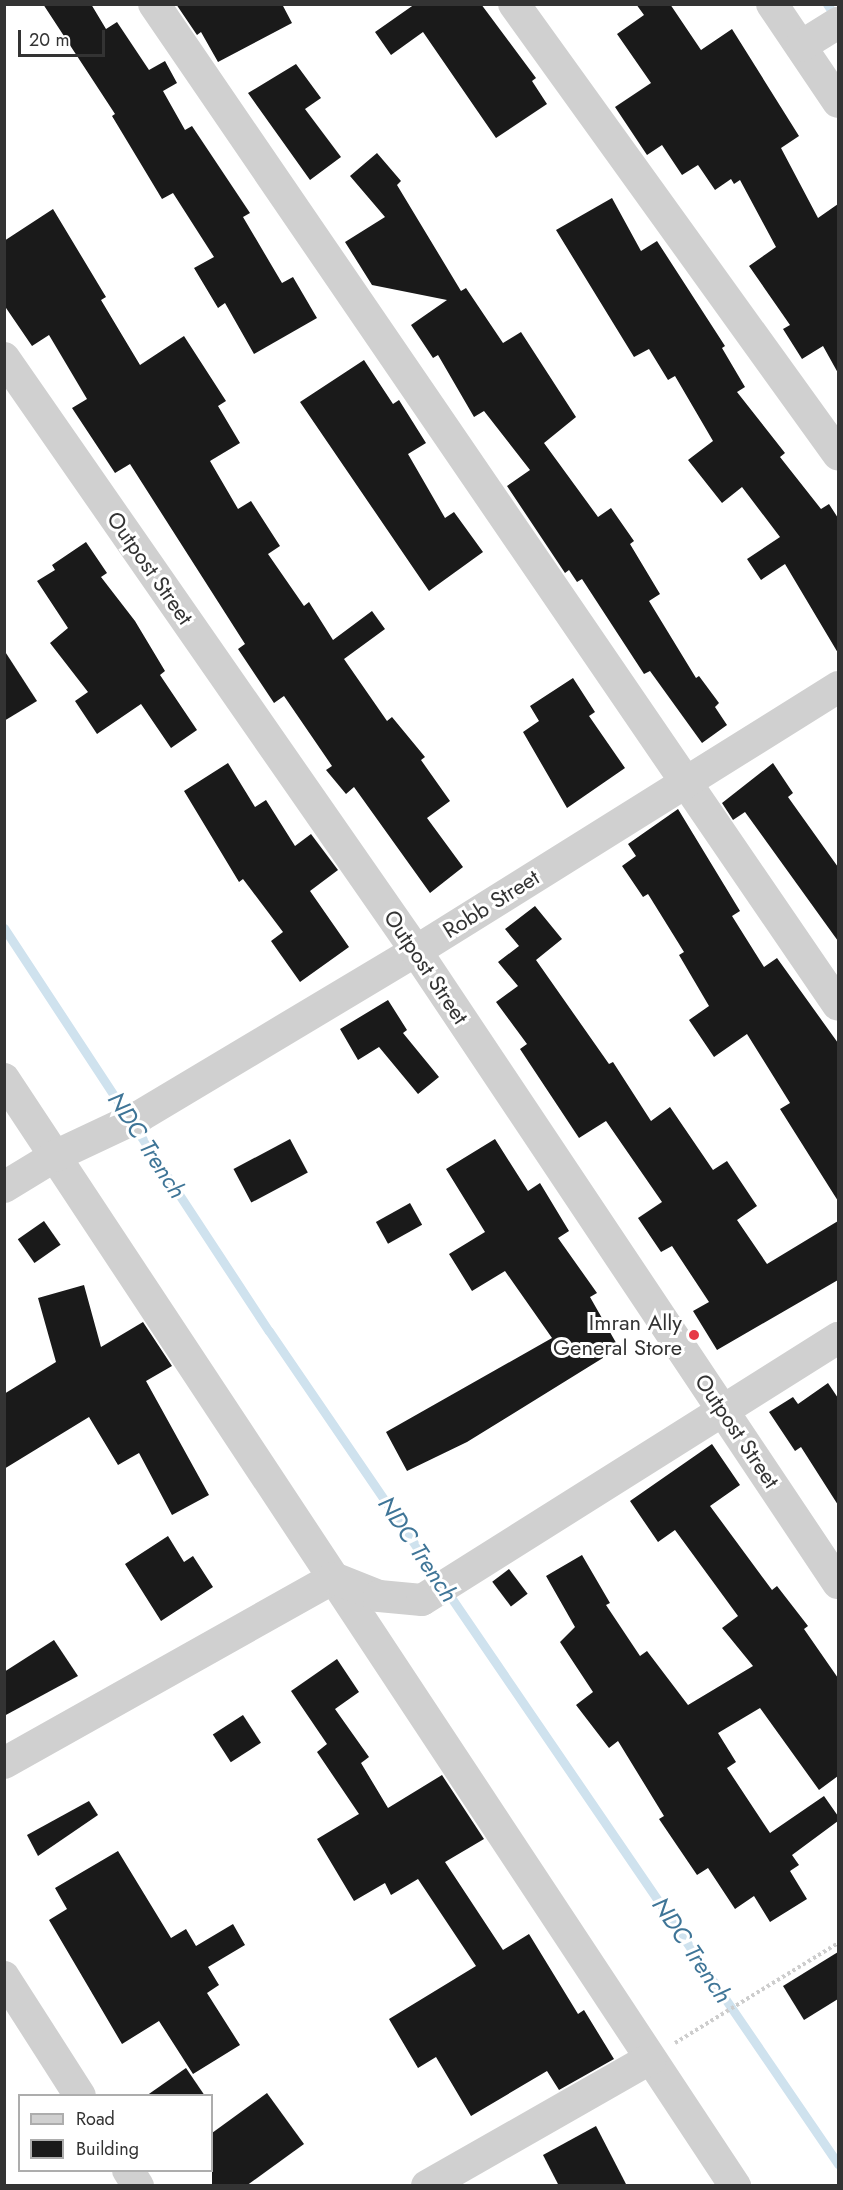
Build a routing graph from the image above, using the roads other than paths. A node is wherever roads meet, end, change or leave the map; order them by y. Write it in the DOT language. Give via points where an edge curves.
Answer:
graph roads {
  1 [pos="154,4"];
  2 [pos="514,4"];
  3 [pos="772,4"];
  4 [pos="838,23"];
  5 [pos="801,46"];
  6 [pos="838,102"];
  7 [pos="4,358"];
  8 [pos="838,454"];
  9 [pos="838,687"];
  10 [pos="687,783"];
  11 [pos="416,951"];
  12 [pos="838,1005"];
  13 [pos="4,1079"];
  14 [pos="55,1156"];
  15 [pos="4,1187"];
  16 [pos="838,1338"];
  17 [pos="723,1411"];
  18 [pos="334,1578"];
  19 [pos="838,1583"];
  20 [pos="4,1764"];
  21 [pos="4,1977"];
  22 [pos="650,2058"];
  23 [pos="79,2094"];
  24 [pos="129,2172"];
  25 [pos="138,2186"];
  26 [pos="427,2186"];
  27 [pos="735,2186"];
  1 -- 10 [label="street"];
  2 -- 8 [label="street"];
  3 -- 5 [label="street"];
  4 -- 5 [label="street"];
  5 -- 6 [label="street"];
  7 -- 11 [label="street, Outpost Street"];
  9 -- 10 [label="street, Robb Street"];
  10 -- 11 [label="street, Robb Street"];
  10 -- 12 [label="street"];
  11 -- 14 [label="street, Robb Street" via="140,1116"];
  11 -- 17 [label="street, Outpost Street"];
  13 -- 14 [label="street"];
  14 -- 15 [label="street, Robb Street"];
  14 -- 18 [label="street"];
  16 -- 17 [label="street"];
  17 -- 18 [label="street" via="422,1600 379,1596"];
  17 -- 19 [label="street, Outpost Street"];
  18 -- 20 [label="street"];
  18 -- 22 [label="street"];
  21 -- 23 [label="street"];
  22 -- 26 [label="street"];
  22 -- 27 [label="street"];
  24 -- 25 [label="street"];
}
